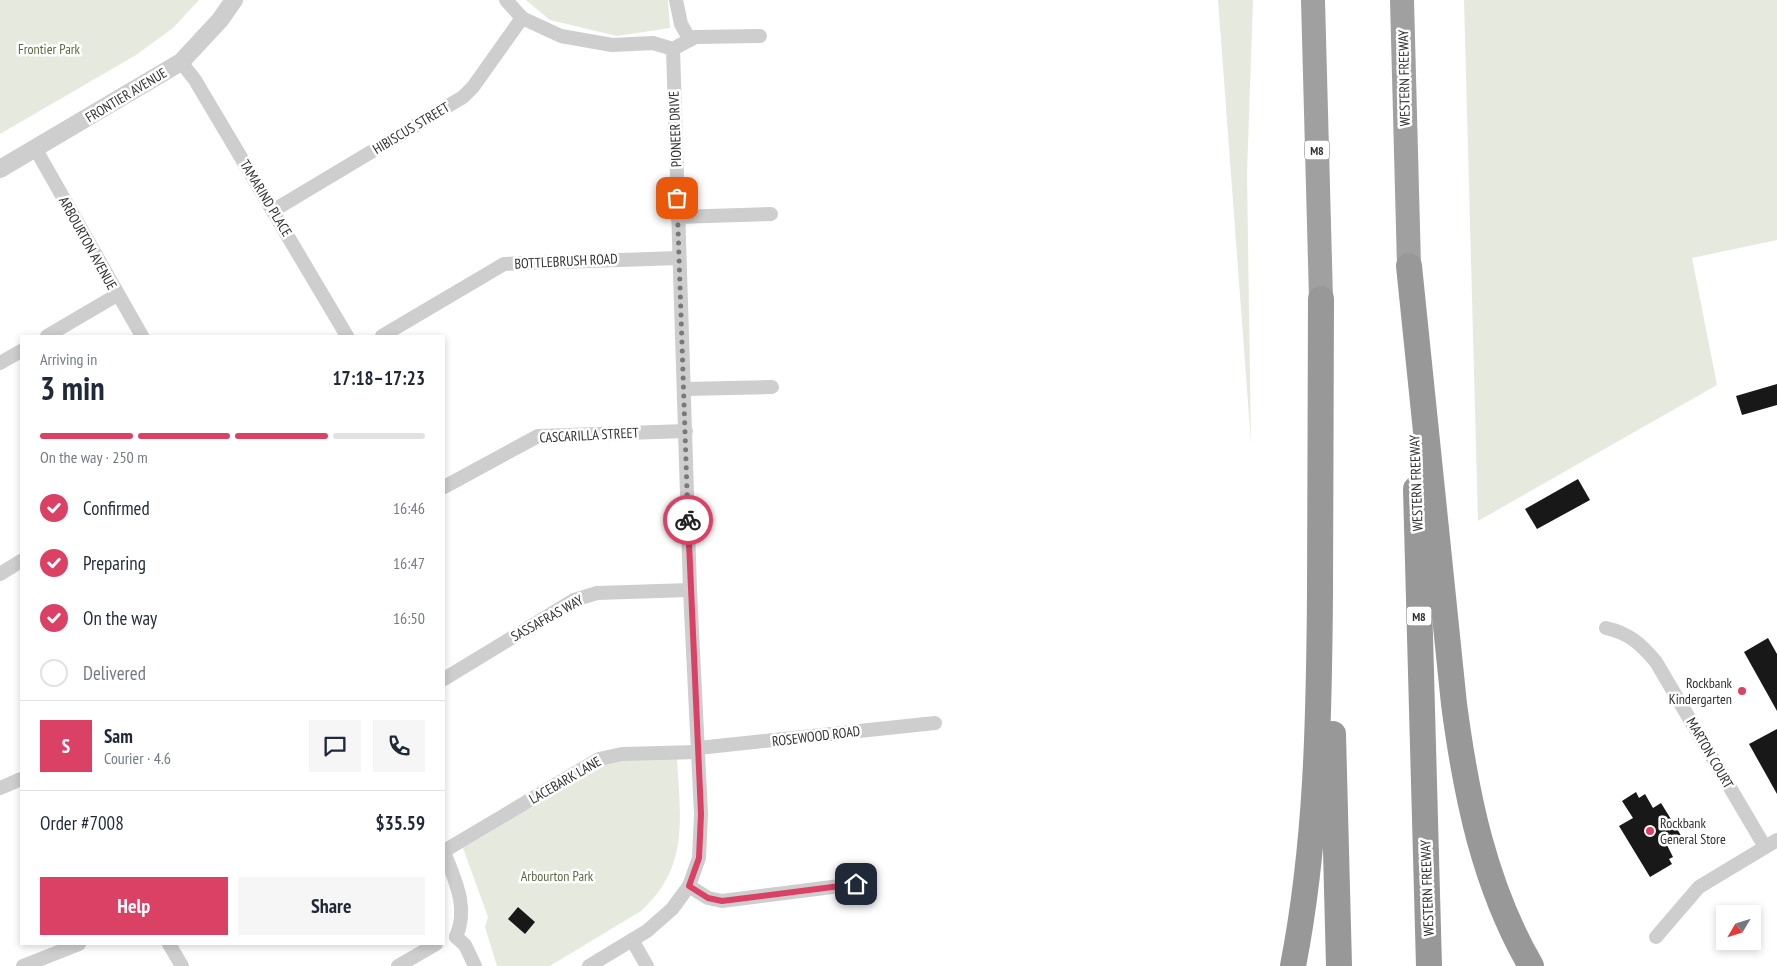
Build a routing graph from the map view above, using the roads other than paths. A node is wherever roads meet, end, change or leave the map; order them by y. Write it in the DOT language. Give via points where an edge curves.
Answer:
graph roads {
  1 [pos="234,0"];
  2 [pos="506,0"];
  3 [pos="676,0"];
  4 [pos="1314,0"];
  5 [pos="1402,0"];
  6 [pos="522,18"];
  7 [pos="760,36"];
  8 [pos="690,40"];
  9 [pos="673,49"];
  10 [pos="181,62"];
  11 [pos="35,148"];
  12 [pos="0,168"];
  13 [pos="274,210"];
  14 [pos="771,214"];
  15 [pos="678,217"];
  16 [pos="679,258"];
  17 [pos="1409,266"];
  18 [pos="117,295"];
  19 [pos="1321,299"];
  20 [pos="49,335"];
  21 [pos="141,335"];
  22 [pos="346,335"];
  23 [pos="384,335"];
  24 [pos="20,352"];
  25 [pos="0,364"];
  26 [pos="772,387"];
  27 [pos="685,389"];
  28 [pos="686,431"];
  29 [pos="445,486"];
  30 [pos="20,563"];
  31 [pos="0,574"];
  32 [pos="690,590"];
  33 [pos="1606,628"];
  34 [pos="445,678"];
  35 [pos="935,723"];
  36 [pos="698,750"];
  37 [pos="20,779"];
  38 [pos="0,788"];
  39 [pos="1777,840"];
  40 [pos="1765,847"];
  41 [pos="445,851"];
  42 [pos="445,855"];
  43 [pos="856,884"];
  44 [pos="689,886"];
  45 [pos="1656,937"];
  46 [pos="450,938"];
  47 [pos="632,940"];
  48 [pos="76,945"];
  49 [pos="170,945"];
  50 [pos="434,945"];
  51 [pos="22,966"];
  52 [pos="182,966"];
  53 [pos="398,966"];
  54 [pos="475,966"];
  55 [pos="588,966"];
  56 [pos="647,966"];
  57 [pos="1293,966"];
  58 [pos="1339,966"];
  59 [pos="1429,966"];
  60 [pos="1531,966"];
  1 -- 10 [label="street, FRONTIER AVENUE"];
  2 -- 6 [label="street"];
  3 -- 8 [label="street" via="680,24"];
  4 -- 19 [label="highway, M8"];
  5 -- 17 [label="highway, WESTERN FREEWAY / M8"];
  6 -- 9 [label="street" via="561,36 612,45 652,43"];
  6 -- 13 [label="street, HIBISCUS STREET" via="463,97"];
  7 -- 8 [label="street" via="695,37"];
  8 -- 9 [label="street"];
  9 -- 15 [label="street, PIONEER DRIVE"];
  10 -- 11 [label="street, FRONTIER AVENUE"];
  10 -- 13 [label="street, TAMARIND PLACE" via="191,73"];
  11 -- 12 [label="street, FRONTIER AVENUE"];
  11 -- 18 [label="street, ARBOURTON AVENUE"];
  13 -- 22 [label="street, TAMARIND PLACE"];
  14 -- 15 [label="street"];
  15 -- 16 [label="street, PIONEER DRIVE"];
  16 -- 23 [label="street, BOTTLEBRUSH ROAD" via="504,264"];
  16 -- 27 [label="street, PIONEER DRIVE"];
  17 -- 59 [label="highway, WESTERN FREEWAY / M8"];
  17 -- 60 [label="highway" via="1463,771 1488,869 1506,916"];
  18 -- 20 [label="street"];
  18 -- 21 [label="street, ARBOURTON AVENUE"];
  19 -- 57 [label="highway" via="1319,683 1314,812 1308,878"];
  19 -- 58 [label="highway, M8"];
  24 -- 25 [label="street"];
  26 -- 27 [label="street"];
  27 -- 28 [label="street, PIONEER DRIVE"];
  28 -- 29 [label="street, CASCARILLA STREET" via="538,436"];
  28 -- 32 [label="street, PIONEER DRIVE"];
  30 -- 31 [label="street"];
  32 -- 34 [label="street, SASSAFRAS WAY" via="597,593 574,600"];
  32 -- 36 [label="street, PIONEER DRIVE"];
  33 -- 40 [label="street, MARTON COURT" via="1625,634 1642,645 1656,662"];
  35 -- 36 [label="street, ROSEWOOD ROAD"];
  36 -- 41 [label="street, LACEBARK LANE" via="622,754 599,760"];
  36 -- 44 [label="street, PIONEER DRIVE" via="699,858"];
  37 -- 38 [label="street"];
  39 -- 40 [label="street"];
  40 -- 45 [label="street" via="1699,887"];
  42 -- 46 [label="street" via="462,906 460,928"];
  43 -- 44 [label="street" via="722,901 708,898"];
  44 -- 47 [label="street, PIONEER DRIVE" via="672,909"];
  46 -- 54 [label="street" via="465,944"];
  47 -- 55 [label="street, PIONEER DRIVE"];
  47 -- 56 [label="street"];
  48 -- 51 [label="street"];
  49 -- 52 [label="street"];
  50 -- 53 [label="street"];
}
